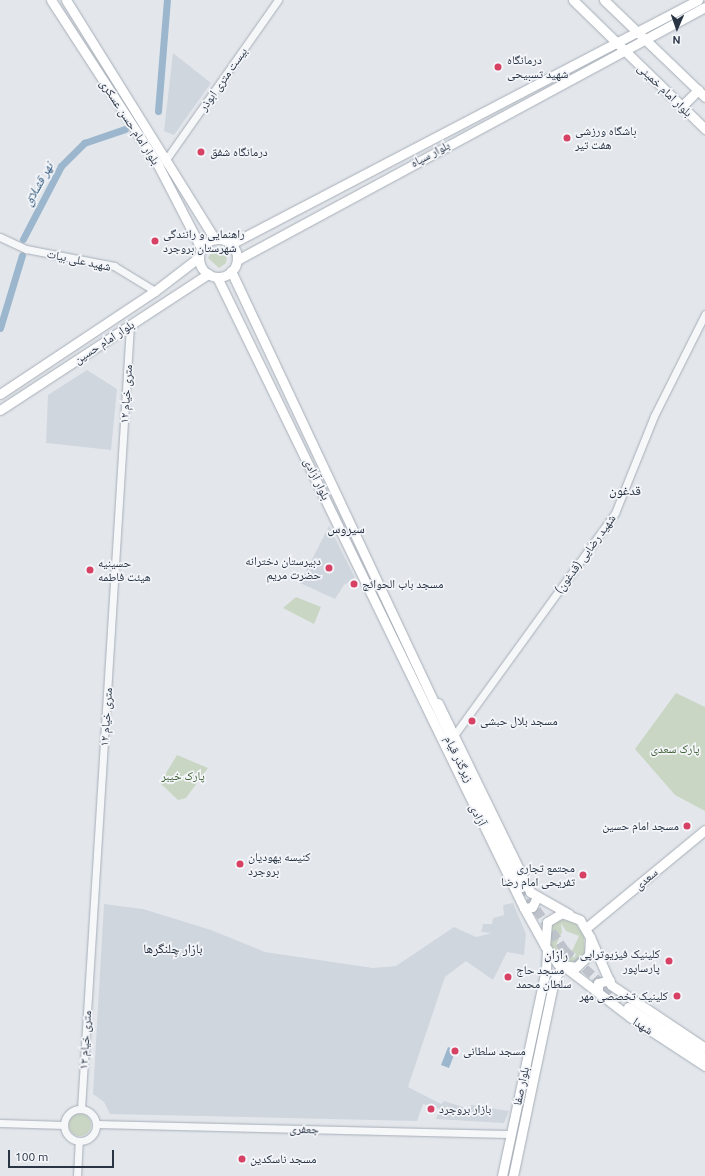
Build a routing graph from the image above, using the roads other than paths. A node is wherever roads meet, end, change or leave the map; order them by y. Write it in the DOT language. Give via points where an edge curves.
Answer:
graph roads {
  1 [pos="51,0"];
  2 [pos="66,0"];
  3 [pos="278,0"];
  4 [pos="573,0"];
  5 [pos="604,0"];
  6 [pos="698,0"];
  7 [pos="705,7"];
  8 [pos="637,32"];
  9 [pos="645,39"];
  10 [pos="618,44"];
  11 [pos="625,51"];
  12 [pos="698,90"];
  13 [pos="705,97"];
  14 [pos="682,106"];
  15 [pos="144,122"];
  16 [pos="134,129"];
  17 [pos="705,129"];
  18 [pos="167,158"];
  19 [pos="302,210"];
  20 [pos="308,220"];
  21 [pos="0,237"];
  22 [pos="215,239"];
  23 [pos="231,244"];
  24 [pos="201,248"];
  25 [pos="198,258"];
  26 [pos="237,260"];
  27 [pos="231,271"];
  28 [pos="208,274"];
  29 [pos="217,277"];
  30 [pos="155,291"];
  31 [pos="705,314"];
  32 [pos="130,325"];
  33 [pos="0,394"];
  34 [pos="0,410"];
  35 [pos="419,682"];
  36 [pos="455,734"];
  37 [pos="705,830"];
  38 [pos="521,888"];
  39 [pos="536,897"];
  40 [pos="524,908"];
  41 [pos="569,914"];
  42 [pos="588,932"];
  43 [pos="546,947"];
  44 [pos="563,966"];
  45 [pos="610,980"];
  46 [pos="598,992"];
  47 [pos="628,1006"];
  48 [pos="705,1048"];
  49 [pos="705,1058"];
  50 [pos="705,1066"];
  51 [pos="81,1109"];
  52 [pos="0,1123"];
  53 [pos="96,1124"];
  54 [pos="64,1125"];
  55 [pos="511,1134"];
  56 [pos="79,1142"];
  57 [pos="77,1176"];
  58 [pos="502,1176"];
  59 [pos="513,1176"];
  1 -- 16 [label="main road, بلوار امام حسن عسکری"];
  2 -- 15 [label="main road, بلوار امام حسن عسکری"];
  3 -- 18 [label="street, بیست متری ابوذر"];
  4 -- 10 [label="main road"];
  5 -- 8 [label="main road"];
  6 -- 8 [label="main road, بلوار سپاه"];
  7 -- 9 [label="main road, بلوار سپاه"];
  8 -- 9 [label="main road, بلوار امام خمینی"];
  8 -- 10 [label="main road, بلوار سپاه"];
  9 -- 11 [label="main road, بلوار سپاه"];
  9 -- 12 [label="main road, بلوار امام خمینی"];
  10 -- 11 [label="main road, بلوار امام خمینی"];
  10 -- 19 [label="main road, بلوار سپاه"];
  11 -- 14 [label="main road, بلوار امام خمینی"];
  11 -- 20 [label="main road, بلوار سپاه"];
  12 -- 13 [label="main road, بلوار امام خمینی"];
  12 -- 14 [label="main road"];
  14 -- 17 [label="main road, بلوار امام خمینی"];
  15 -- 16 [label="main road"];
  15 -- 18 [label="main road, بلوار امام حسن عسکری"];
  16 -- 24 [label="main road, بلوار امام حسن عسکری" via="170,188"];
  18 -- 22 [label="main road, بلوار امام حسن عسکری"];
  19 -- 20 [label="main road"];
  19 -- 23 [label="main road, بلوار سپاه"];
  20 -- 26 [label="main road, بلوار سپاه"];
  21 -- 30 [label="street, شهید علی بیات" via="26,249 114,266"];
  22 -- 23 [label="main road"];
  22 -- 24 [label="main road"];
  23 -- 26 [label="main road"];
  24 -- 25 [label="main road"];
  25 -- 28 [label="main road"];
  25 -- 30 [label="main road, بلوار امام حسین"];
  26 -- 27 [label="main road"];
  27 -- 29 [label="main road"];
  27 -- 35 [label="main road, بلوار آزادی"];
  28 -- 29 [label="main road"];
  28 -- 32 [label="main road, بلوار امام حسین"];
  29 -- 35 [label="main road, بلوار آزادی"];
  30 -- 33 [label="main road, بلوار امام حسین"];
  31 -- 36 [label="street, (قدغون) شهید رضایی" via="654,416 615,513"];
  32 -- 34 [label="main road, بلوار امام حسین"];
  32 -- 51 [label="street, ۱۲ متری خیام"];
  35 -- 36 [label="main road, آزادی"];
  35 -- 38 [label="main road, زیرگذر قیام" via="440,718"];
  35 -- 40 [label="main road, آزادی"];
  36 -- 39 [label="main road, آزادی" via="530,892"];
  37 -- 42 [label="main road, سعدی"];
  39 -- 40 [label="main road" via="532,907"];
  39 -- 41 [label="main road, آزادی"];
  40 -- 43 [label="main road, آزادی"];
  41 -- 42 [label="main road"];
  41 -- 43 [label="main road" via="559,913 549,919 544,933"];
  42 -- 44 [label="main road" via="590,951 586,960 576,967"];
  42 -- 45 [label="main road, شهدا"];
  43 -- 44 [label="main road"];
  43 -- 55 [label="main road, بلوار صفا" via="546,969"];
  44 -- 46 [label="main road, شهدا"];
  44 -- 59 [label="main road, بلوار صفا" via="554,980"];
  45 -- 46 [label="main road" via="598,983"];
  45 -- 48 [label="main road, شهدا"];
  46 -- 50 [label="main road, شهدا"];
  47 -- 49 [label="main road"];
  51 -- 53 [label="street" via="93,1115"];
  51 -- 54 [label="street" via="71,1112"];
  52 -- 54 [label="street"];
  53 -- 55 [label="street, جعفری"];
  53 -- 56 [label="street" via="92,1137"];
  54 -- 56 [label="street" via="70,1138"];
  55 -- 58 [label="main road, بلوار صفا"];
  56 -- 57 [label="street"];
}
